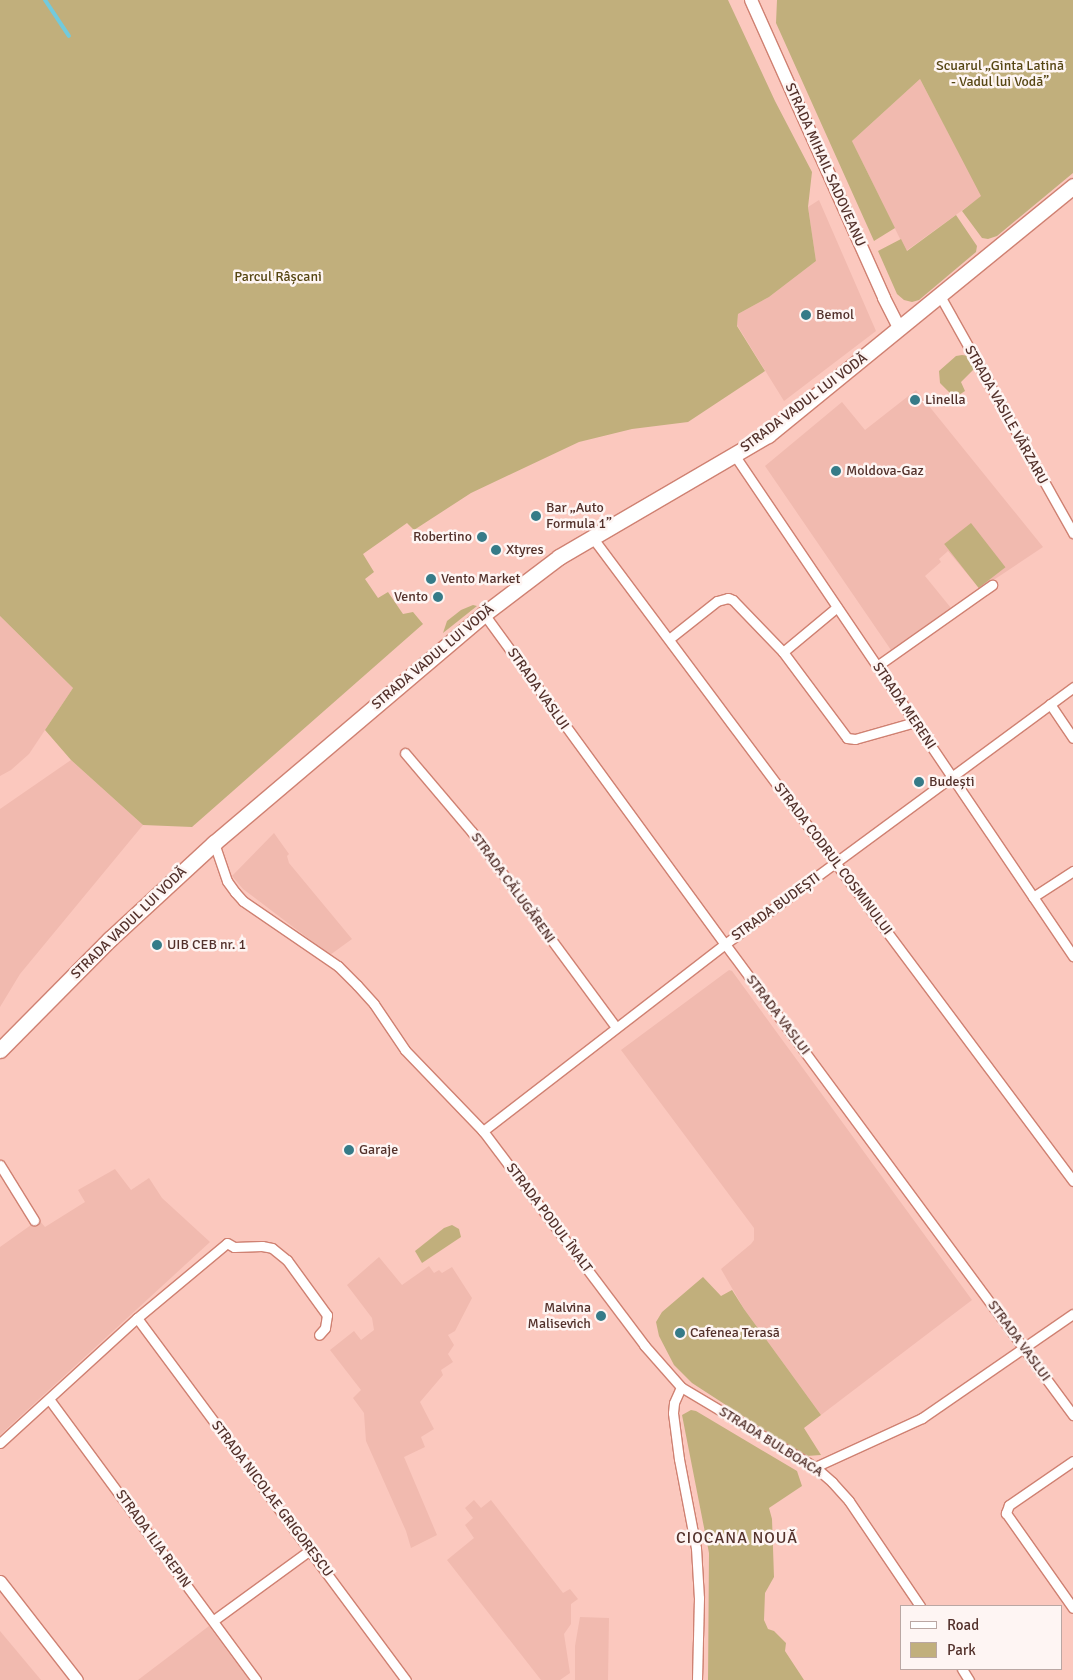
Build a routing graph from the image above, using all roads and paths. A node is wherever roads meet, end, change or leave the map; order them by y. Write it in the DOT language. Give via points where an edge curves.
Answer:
graph roads {
  1 [pos="751,0"];
  2 [pos="1073,186"];
  3 [pos="940,296"];
  4 [pos="900,328"];
  5 [pos="735,456"];
  6 [pos="1073,534"];
  7 [pos="592,537"];
  8 [pos="992,585"];
  9 [pos="837,607"];
  10 [pos="484,614"];
  11 [pos="669,639"];
  12 [pos="783,652"];
  13 [pos="877,666"];
  14 [pos="1073,687"];
  15 [pos="1050,704"];
  16 [pos="915,722"];
  17 [pos="1073,738"];
  18 [pos="405,753"];
  19 [pos="951,776"];
  20 [pos="214,843"];
  21 [pos="836,863"];
  22 [pos="1073,871"];
  23 [pos="1033,897"];
  24 [pos="724,944"];
  25 [pos="1073,956"];
  26 [pos="616,1027"];
  27 [pos="0,1050"];
  28 [pos="483,1131"];
  29 [pos="0,1165"];
  30 [pos="1073,1181"];
  31 [pos="34,1220"];
  32 [pos="1073,1314"];
  33 [pos="137,1318"];
  34 [pos="319,1335"];
  35 [pos="1025,1348"];
  36 [pos="681,1387"];
  37 [pos="49,1399"];
  38 [pos="1073,1416"];
  39 [pos="0,1443"];
  40 [pos="1073,1461"];
  41 [pos="815,1467"];
  42 [pos="310,1550"];
  43 [pos="0,1581"];
  44 [pos="919,1605"];
  45 [pos="1073,1608"];
  46 [pos="214,1620"];
  47 [pos="77,1680"];
  48 [pos="256,1680"];
  49 [pos="406,1680"];
  50 [pos="697,1680"];
  1 -- 4 [label="main road, STRADA MIHAIL SADOVEANU"];
  2 -- 3 [label="main road, STRADA VADUL LUI VODĂ"];
  3 -- 4 [label="main road, STRADA VADUL LUI VODĂ"];
  3 -- 6 [label="street, STRADA VASILE VĂRZARU"];
  4 -- 5 [label="main road, STRADA VADUL LUI VODĂ" via="768,435"];
  5 -- 7 [label="main road, STRADA VADUL LUI VODĂ"];
  5 -- 9 [label="street, STRADA MERENI"];
  7 -- 10 [label="main road, STRADA VADUL LUI VODĂ" via="534,575"];
  7 -- 11 [label="street, STRADA CODRUL COSMINULUI"];
  8 -- 13 [label="street"];
  9 -- 12 [label="street"];
  9 -- 13 [label="street, STRADA MERENI"];
  10 -- 20 [label="main road, STRADA VADUL LUI VODĂ"];
  10 -- 24 [label="street, STRADA VASLUI"];
  11 -- 12 [label="street" via="717,601 728,598"];
  11 -- 21 [label="street, STRADA CODRUL COSMINULUI"];
  12 -- 16 [label="street" via="847,738 856,739"];
  13 -- 16 [label="street, STRADA MERENI"];
  14 -- 15 [label="street, STRADA BUDEȘTI"];
  15 -- 17 [label="street"];
  15 -- 19 [label="street, STRADA BUDEȘTI"];
  16 -- 19 [label="street, STRADA MERENI"];
  18 -- 26 [label="street, STRADA CĂLUGĂRENI" via="472,832"];
  19 -- 21 [label="street, STRADA BUDEȘTI"];
  19 -- 23 [label="street, STRADA MERENI"];
  20 -- 27 [label="main road, STRADA VADUL LUI VODĂ" via="110,939"];
  20 -- 28 [label="street, STRADA PODUL ÎNALT" via="228,881 243,901 338,966 374,1004 405,1050"];
  21 -- 24 [label="street, STRADA BUDEȘTI"];
  21 -- 30 [label="street, STRADA CODRUL COSMINULUI"];
  22 -- 23 [label="street"];
  23 -- 25 [label="street, STRADA MERENI"];
  24 -- 26 [label="street, STRADA BUDEȘTI"];
  24 -- 35 [label="street, STRADA VASLUI"];
  26 -- 28 [label="street, STRADA BUDEȘTI"];
  28 -- 36 [label="street, STRADA PODUL ÎNALT" via="644,1345"];
  29 -- 31 [label="street"];
  32 -- 35 [label="street"];
  33 -- 34 [label="street" via="227,1243 234,1247 262,1246 272,1248 287,1260 327,1315 325,1328"];
  33 -- 37 [label="street"];
  33 -- 42 [label="street, STRADA NICOLAE GRIGORESCU"];
  35 -- 38 [label="street, STRADA VASLUI"];
  35 -- 41 [label="street" via="922,1418"];
  36 -- 41 [label="street, STRADA BULBOACA"];
  36 -- 50 [label="street" via="673,1413 696,1548 699,1598"];
  37 -- 39 [label="street"];
  37 -- 46 [label="street, STRADA ILIA REPIN"];
  40 -- 45 [label="street" via="1007,1509 1012,1523"];
  41 -- 44 [label="street, STRADA BULBOACA" via="849,1501"];
  42 -- 46 [label="street"];
  42 -- 49 [label="street, STRADA NICOLAE GRIGORESCU"];
  43 -- 47 [label="street"];
  46 -- 48 [label="street, STRADA ILIA REPIN"];
}
